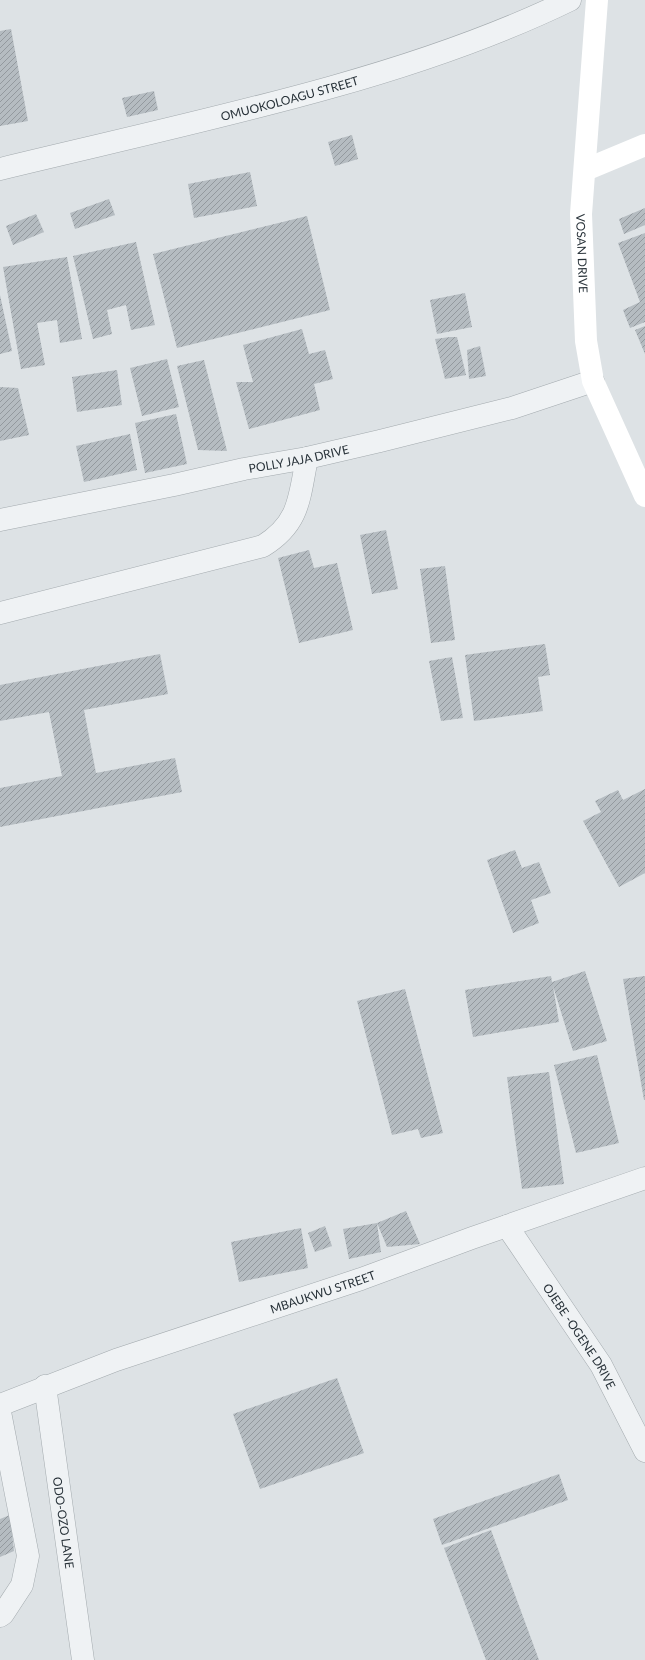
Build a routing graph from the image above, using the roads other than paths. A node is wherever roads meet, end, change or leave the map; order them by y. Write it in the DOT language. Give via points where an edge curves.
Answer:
graph roads {
  1 [pos="570,0"];
  2 [pos="597,0"];
  3 [pos="645,145"];
  4 [pos="0,169"];
  5 [pos="585,170"];
  6 [pos="593,381"];
  7 [pos="307,458"];
  8 [pos="645,496"];
  9 [pos="0,520"];
  10 [pos="0,613"];
  11 [pos="645,1178"];
  12 [pos="507,1226"];
  13 [pos="45,1386"];
  14 [pos="0,1405"];
  15 [pos="0,1412"];
  16 [pos="645,1451"];
  17 [pos="8,1494"];
  18 [pos="0,1616"];
  19 [pos="83,1660"];
  1 -- 4 [label="street, OMUOKOLOAGU STREET" via="529,20 415,63 268,105"];
  2 -- 5 [label="street, VOSAN DRIVE"];
  3 -- 5 [label="street"];
  5 -- 6 [label="street, VOSAN DRIVE" via="581,214 586,341"];
  6 -- 7 [label="street, POLLY JAJA DRIVE" via="512,408"];
  6 -- 8 [label="street, VOSAN DRIVE"];
  7 -- 9 [label="street, POLLY JAJA DRIVE"];
  7 -- 10 [label="street" via="296,512 276,538 263,546"];
  11 -- 12 [label="street, MBAUKWU STREET"];
  12 -- 13 [label="street, MBAUKWU STREET" via="361,1279"];
  12 -- 16 [label="street, OJEBE -OGENE DRIVE" via="601,1365"];
  13 -- 14 [label="street, MBAUKWU STREET"];
  13 -- 19 [label="street, ODO-OZO LANE"];
  15 -- 17 [label="street"];
  17 -- 18 [label="street" via="28,1556 22,1585"];
}
